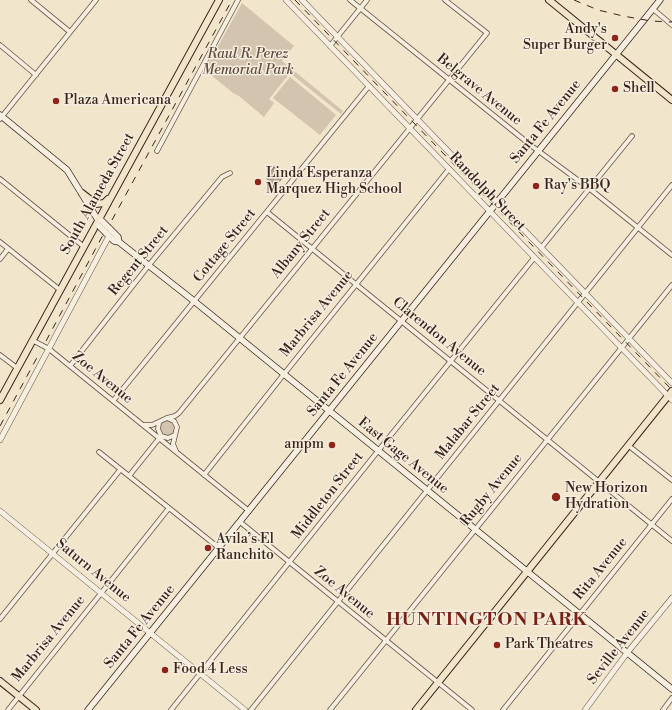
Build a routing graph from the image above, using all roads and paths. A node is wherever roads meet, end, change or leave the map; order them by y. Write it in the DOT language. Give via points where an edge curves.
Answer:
graph roads {
  1 [pos="31,0"];
  2 [pos="96,0"];
  3 [pos="219,0"];
  4 [pos="238,0"];
  5 [pos="286,0"];
  6 [pos="302,0"];
  7 [pos="350,0"];
  8 [pos="367,0"];
  9 [pos="445,0"];
  10 [pos="549,0"];
  11 [pos="660,0"];
  12 [pos="360,8"];
  13 [pos="653,9"];
  14 [pos="672,25"];
  15 [pos="70,32"];
  16 [pos="337,37"];
  17 [pos="0,45"];
  18 [pos="330,46"];
  19 [pos="616,54"];
  20 [pos="36,75"];
  21 [pos="450,80"];
  22 [pos="369,86"];
  23 [pos="672,100"];
  24 [pos="1,117"];
  25 [pos="418,120"];
  26 [pos="410,128"];
  27 [pos="632,136"];
  28 [pos="157,151"];
  29 [pos="538,151"];
  30 [pos="450,169"];
  31 [pos="230,173"];
  32 [pos="0,179"];
  33 [pos="672,185"];
  34 [pos="590,189"];
  35 [pos="82,193"];
  36 [pos="112,195"];
  37 [pos="497,202"];
  38 [pos="267,212"];
  39 [pos="489,212"];
  40 [pos="100,222"];
  41 [pos="638,228"];
  42 [pos="108,232"];
  43 [pos="0,242"];
  44 [pos="83,246"];
  45 [pos="312,248"];
  46 [pos="541,248"];
  47 [pos="8,249"];
  48 [pos="672,256"];
  49 [pos="534,258"];
  50 [pos="0,260"];
  51 [pos="149,265"];
  52 [pos="356,284"];
  53 [pos="672,285"];
  54 [pos="60,290"];
  55 [pos="586,293"];
  56 [pos="194,301"];
  57 [pos="578,303"];
  58 [pos="401,321"];
  59 [pos="240,338"];
  60 [pos="629,338"];
  61 [pos="32,340"];
  62 [pos="622,348"];
  63 [pos="49,349"];
  64 [pos="0,355"];
  65 [pos="451,361"];
  66 [pos="70,366"];
  67 [pos="17,368"];
  68 [pos="284,374"];
  69 [pos="672,383"];
  70 [pos="671,396"];
  71 [pos="0,400"];
  72 [pos="499,400"];
  73 [pos="113,401"];
  74 [pos="329,411"];
  75 [pos="179,413"];
  76 [pos="167,418"];
  77 [pos="160,422"];
  78 [pos="142,425"];
  79 [pos="177,427"];
  80 [pos="175,435"];
  81 [pos="160,437"];
  82 [pos="548,439"];
  83 [pos="0,440"];
  84 [pos="629,446"];
  85 [pos="378,451"];
  86 [pos="99,452"];
  87 [pos="176,452"];
  88 [pos="120,470"];
  89 [pos="204,475"];
  90 [pos="128,476"];
  91 [pos="672,480"];
  92 [pos="600,482"];
  93 [pos="427,491"];
  94 [pos="672,499"];
  95 [pos="169,508"];
  96 [pos="0,511"];
  97 [pos="249,511"];
  98 [pos="240,522"];
  99 [pos="652,524"];
  100 [pos="475,529"];
  101 [pos="672,541"];
  102 [pos="219,548"];
  103 [pos="52,554"];
  104 [pos="290,563"];
  105 [pos="527,572"];
  106 [pos="100,593"];
  107 [pos="672,598"];
  108 [pos="337,602"];
  109 [pos="579,614"];
  110 [pos="0,619"];
  111 [pos="150,633"];
  112 [pos="386,641"];
  113 [pos="628,653"];
  114 [pos="200,673"];
  115 [pos="0,681"];
  116 [pos="438,682"];
  117 [pos="672,689"];
  118 [pos="18,696"];
  119 [pos="672,698"];
  120 [pos="8,710"];
  121 [pos="36,710"];
  122 [pos="88,710"];
  123 [pos="171,710"];
  124 [pos="245,710"];
  125 [pos="250,710"];
  126 [pos="330,710"];
  127 [pos="416,710"];
  128 [pos="472,710"];
  129 [pos="503,710"];
  130 [pos="585,710"];
  131 [pos="663,710"];
  1 -- 15 [label="street"];
  2 -- 15 [label="street"];
  3 -- 36 [label="main road, South Alameda Street"];
  4 -- 28 [label="street"];
  5 -- 18 [label="street, Randolph Street"];
  6 -- 16 [label="street, Randolph Street"];
  7 -- 12 [label="street, Belgrave Avenue"];
  8 -- 12 [label="street"];
  9 -- 21 [label="street, Albany Street" via="487,33"];
  10 -- 19 [label="main road"];
  11 -- 13 [label="main road, Santa Fe Avenue"];
  12 -- 16 [label="street"];
  12 -- 21 [label="street, Belgrave Avenue"];
  13 -- 14 [label="street"];
  13 -- 19 [label="main road, Santa Fe Avenue"];
  15 -- 20 [label="street"];
  16 -- 18 [label="street"];
  16 -- 25 [label="street, Randolph Street"];
  17 -- 20 [label="street"];
  18 -- 22 [label="street, Randolph Street"];
  19 -- 23 [label="main road"];
  19 -- 29 [label="main road, Santa Fe Avenue"];
  20 -- 24 [label="street"];
  21 -- 25 [label="street, Albany Street"];
  21 -- 29 [label="street, Belgrave Avenue"];
  22 -- 26 [label="street, Randolph Street"];
  22 -- 38 [label="street, Cottage Street"];
  24 -- 35 [label="main road, East Gage Avenue" via="64,167"];
  25 -- 26 [label="street, Albany Street"];
  25 -- 37 [label="street, Randolph Street"];
  26 -- 30 [label="street, Randolph Street"];
  26 -- 45 [label="street, Albany Street"];
  27 -- 34 [label="street"];
  29 -- 34 [label="street, Belgrave Avenue"];
  29 -- 37 [label="main road, Santa Fe Avenue"];
  30 -- 39 [label="street, Randolph Street"];
  30 -- 52 [label="street, Marbrisa Avenue"];
  31 -- 51 [label="street, Regent Street" via="222,177"];
  32 -- 44 [label="street"];
  33 -- 41 [label="street, Malabar Street"];
  34 -- 41 [label="street, Belgrave Avenue"];
  34 -- 46 [label="street"];
  35 -- 36 [label="main road" via="92,202 100,204"];
  35 -- 40 [label="main road, East Gage Avenue"];
  36 -- 40 [label="main road, South Alameda Street"];
  37 -- 39 [label="main road, Santa Fe Avenue"];
  37 -- 46 [label="street, Randolph Street"];
  38 -- 45 [label="street, Clarendon Avenue"];
  38 -- 56 [label="street, Cottage Street"];
  39 -- 49 [label="street, Randolph Street"];
  39 -- 58 [label="main road, Santa Fe Avenue"];
  40 -- 42 [label="main road, East Gage Avenue, bridge"];
  40 -- 44 [label="main road, South Alameda Street"];
  41 -- 48 [label="street, Belgrave Avenue"];
  41 -- 55 [label="street, Malabar Street"];
  42 -- 51 [label="main road, East Gage Avenue" via="118,237 119,242"];
  42 -- 63 [label="street"];
  43 -- 47 [label="street"];
  44 -- 54 [label="main road, South Alameda Street"];
  45 -- 52 [label="street, Clarendon Avenue"];
  45 -- 59 [label="street, Albany Street"];
  46 -- 55 [label="street, Randolph Street"];
  47 -- 50 [label="street"];
  47 -- 54 [label="street"];
  49 -- 57 [label="street, Randolph Street"];
  49 -- 65 [label="street, Middleton Street"];
  51 -- 56 [label="main road, East Gage Avenue"];
  51 -- 66 [label="street, Regent Street"];
  52 -- 58 [label="street, Clarendon Avenue"];
  52 -- 68 [label="street, Marbrisa Avenue"];
  53 -- 60 [label="street, Rugby Avenue"];
  54 -- 61 [label="main road, South Alameda Street"];
  55 -- 57 [label="street, Malabar Street"];
  55 -- 60 [label="street, Randolph Street"];
  56 -- 59 [label="main road, East Gage Avenue"];
  56 -- 73 [label="street, Cottage Street"];
  57 -- 62 [label="street, Randolph Street"];
  57 -- 72 [label="street, Malabar Street"];
  58 -- 65 [label="street, Clarendon Avenue"];
  58 -- 74 [label="main road, Santa Fe Avenue"];
  59 -- 68 [label="main road, East Gage Avenue"];
  59 -- 75 [label="street, Albany Street"];
  60 -- 62 [label="street, Rugby Avenue"];
  60 -- 69 [label="street, Randolph Street"];
  61 -- 63 [label="street, Zoe Avenue"];
  61 -- 67 [label="main road, South Alameda Street"];
  62 -- 70 [label="street, Randolph Street"];
  62 -- 82 [label="street, Rugby Avenue"];
  63 -- 66 [label="street, Zoe Avenue"];
  63 -- 83 [label="street"];
  64 -- 67 [label="street"];
  65 -- 72 [label="street, Clarendon Avenue"];
  65 -- 85 [label="street, Middleton Street"];
  66 -- 73 [label="street, Zoe Avenue"];
  67 -- 71 [label="main road, South Alameda Street"];
  68 -- 74 [label="main road, East Gage Avenue"];
  68 -- 89 [label="street, Marbrisa Avenue"];
  70 -- 84 [label="main road"];
  72 -- 82 [label="street, Clarendon Avenue"];
  72 -- 93 [label="street, Malabar Street"];
  73 -- 78 [label="street, Zoe Avenue"];
  74 -- 85 [label="main road, East Gage Avenue"];
  74 -- 97 [label="main road, Santa Fe Avenue"];
  75 -- 76 [label="street, Albany Street"];
  75 -- 79 [label="street"];
  76 -- 77 [label="street, Albany Street"];
  76 -- 79 [label="street" via="174,421"];
  77 -- 78 [label="street, Albany Street"];
  77 -- 81 [label="street"];
  78 -- 81 [label="street, Zoe Avenue"];
  79 -- 80 [label="street"];
  80 -- 81 [label="street" via="168,438"];
  80 -- 87 [label="street" via="173,444"];
  81 -- 87 [label="street, Zoe Avenue"];
  81 -- 90 [label="street"];
  82 -- 92 [label="street, Clarendon Avenue"];
  82 -- 100 [label="street, Rugby Avenue"];
  84 -- 91 [label="street"];
  84 -- 92 [label="main road"];
  85 -- 93 [label="main road, East Gage Avenue"];
  85 -- 104 [label="street, Middleton Street"];
  86 -- 88 [label="street"];
  87 -- 89 [label="street, Zoe Avenue"];
  88 -- 90 [label="street"];
  88 -- 103 [label="street"];
  89 -- 97 [label="street, Zoe Avenue"];
  90 -- 95 [label="street"];
  92 -- 99 [label="street, Clarendon Avenue"];
  92 -- 105 [label="main road"];
  93 -- 100 [label="main road, East Gage Avenue"];
  93 -- 108 [label="street, Malabar Street"];
  94 -- 99 [label="street, Rita Avenue"];
  95 -- 102 [label="street"];
  95 -- 106 [label="street, Marbrisa Avenue"];
  96 -- 103 [label="street, Saturn Avenue"];
  97 -- 98 [label="main road, Santa Fe Avenue"];
  98 -- 102 [label="main road, Santa Fe Avenue"];
  98 -- 104 [label="street, Zoe Avenue"];
  99 -- 101 [label="street, Clarendon Avenue"];
  99 -- 109 [label="street, Rita Avenue"];
  100 -- 105 [label="main road, East Gage Avenue"];
  100 -- 112 [label="street, Rugby Avenue"];
  102 -- 111 [label="main road, Santa Fe Avenue"];
  103 -- 106 [label="street, Saturn Avenue"];
  103 -- 110 [label="street"];
  104 -- 108 [label="street, Zoe Avenue"];
  104 -- 114 [label="street, Middleton Street"];
  105 -- 109 [label="main road, East Gage Avenue"];
  105 -- 116 [label="main road"];
  106 -- 111 [label="street, Saturn Avenue"];
  106 -- 118 [label="street, Marbrisa Avenue"];
  107 -- 113 [label="street, Seville Avenue"];
  108 -- 112 [label="street, Zoe Avenue"];
  108 -- 125 [label="street, Malabar Street"];
  109 -- 113 [label="main road, East Gage Avenue"];
  109 -- 129 [label="street, Rita Avenue"];
  111 -- 114 [label="street, Saturn Avenue"];
  111 -- 122 [label="main road, Santa Fe Avenue"];
  112 -- 116 [label="street, Zoe Avenue"];
  112 -- 126 [label="street, Rugby Avenue"];
  113 -- 117 [label="main road, East Gage Avenue"];
  113 -- 130 [label="street, Seville Avenue"];
  114 -- 123 [label="street, Middleton Street"];
  114 -- 124 [label="street, Saturn Avenue"];
  115 -- 118 [label="main road"];
  116 -- 127 [label="main road"];
  116 -- 128 [label="street, Zoe Avenue"];
  118 -- 120 [label="street, Marbrisa Avenue"];
  118 -- 121 [label="main road"];
  119 -- 131 [label="street"];
}
